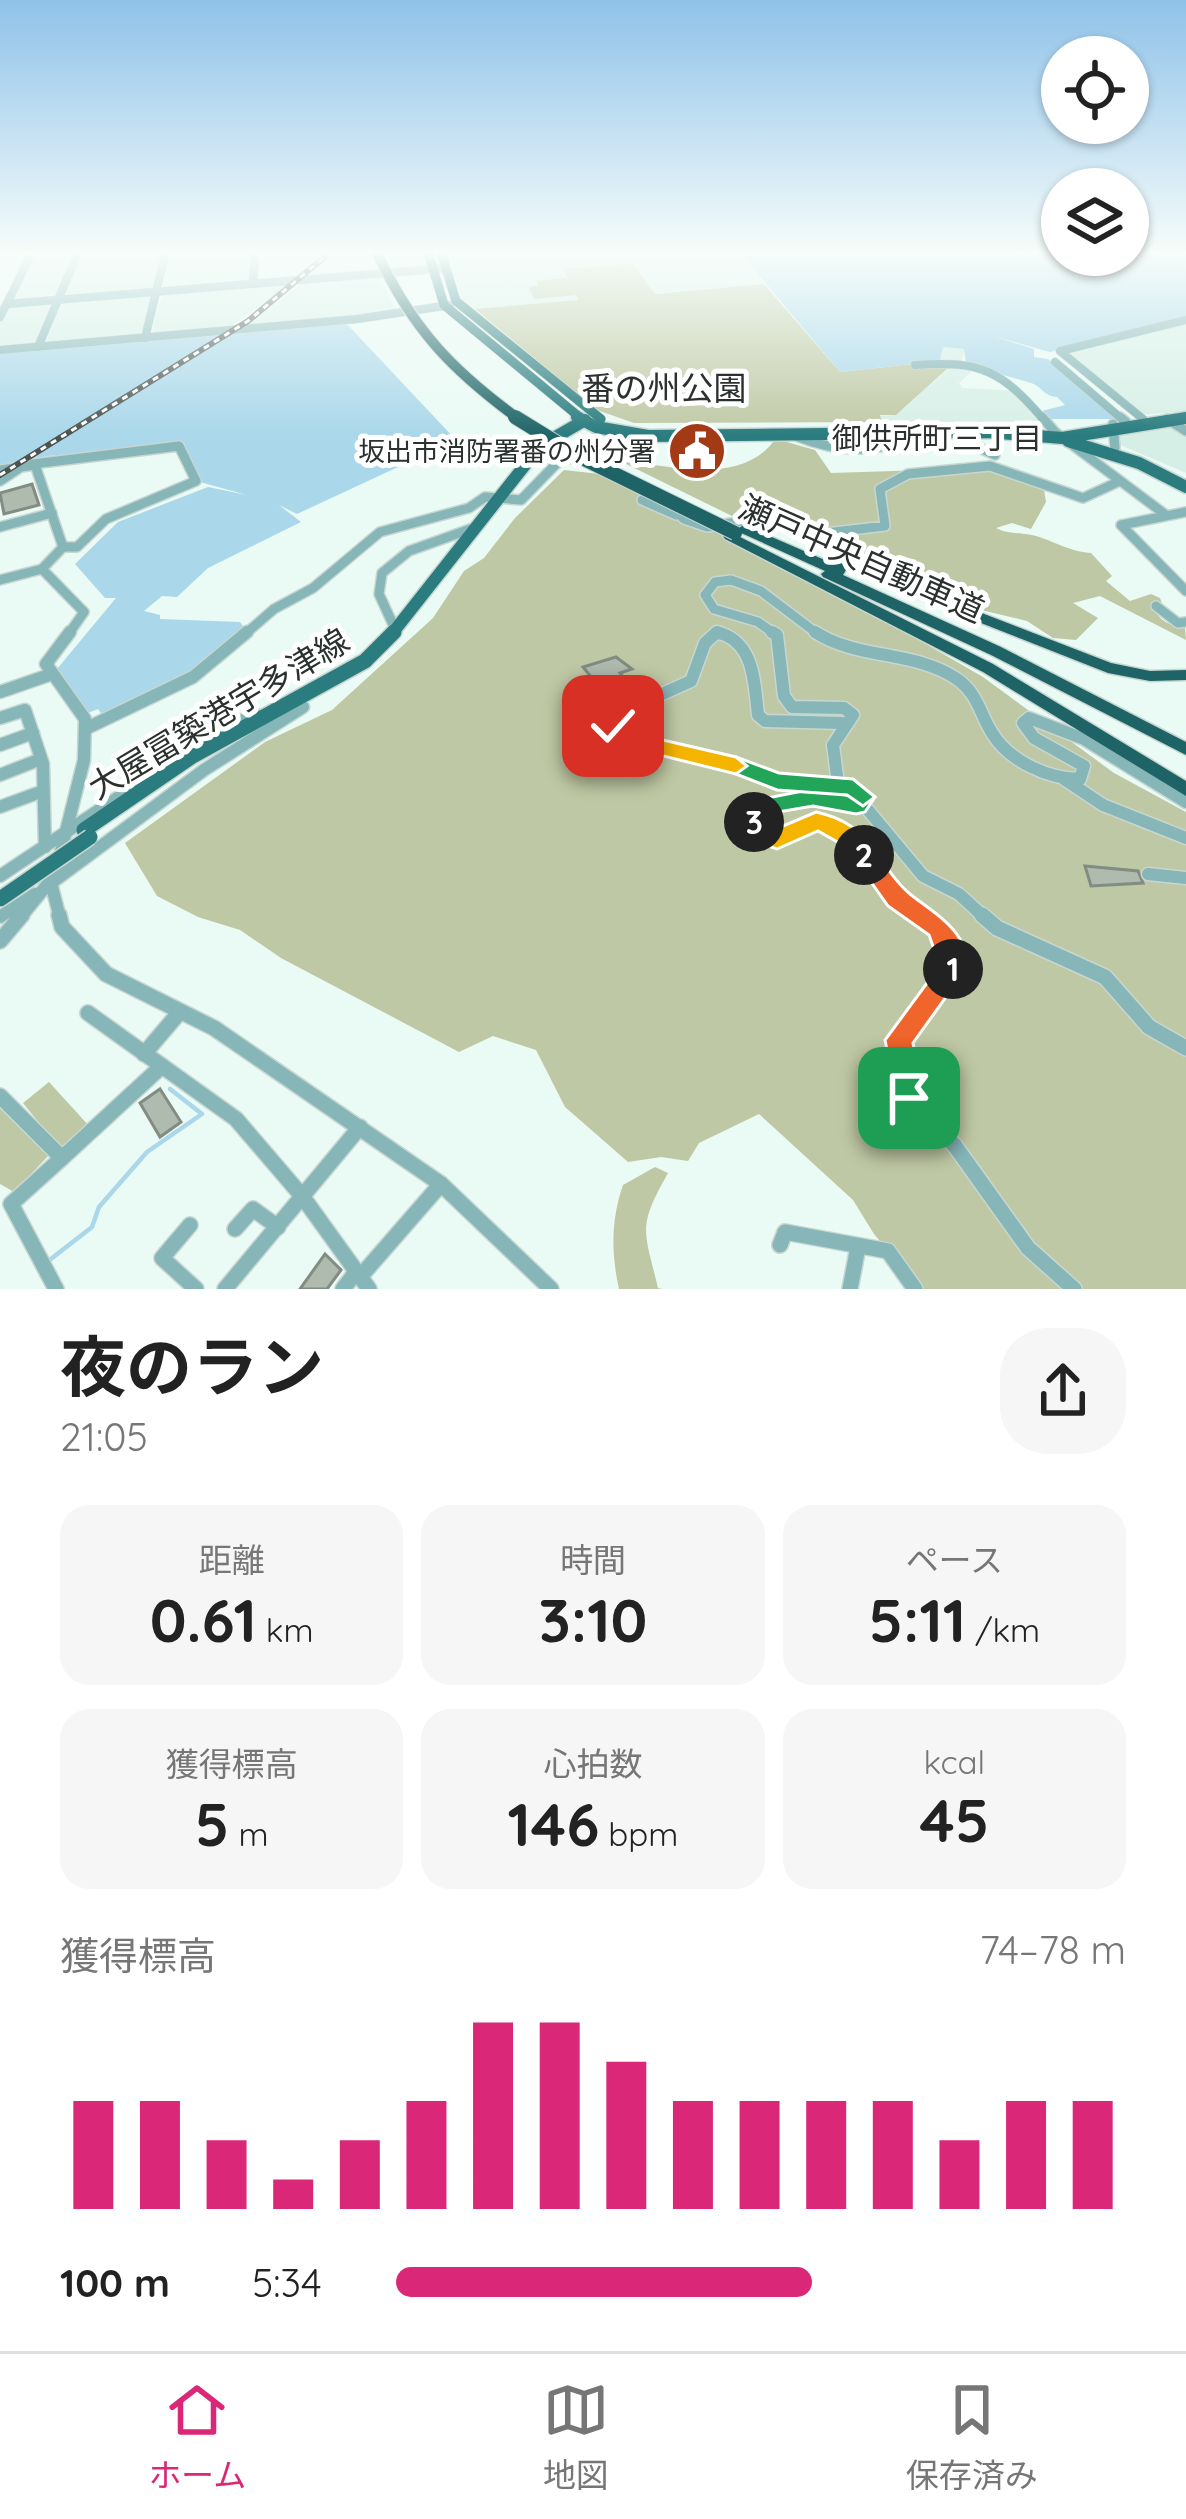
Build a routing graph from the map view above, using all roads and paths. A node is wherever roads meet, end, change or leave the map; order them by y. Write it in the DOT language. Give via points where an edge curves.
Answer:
graph roads {
  1 [pos="52,315"];
  2 [pos="151,315"];
  3 [pos="381,315"];
  4 [pos="408,315"];
  5 [pos="417,315"];
  6 [pos="457,315"];
  7 [pos="472,315"];
  8 [pos="1186,320"];
  9 [pos="145,338"];
  10 [pos="38,347"];
  11 [pos="0,350"];
  12 [pos="1055,362"];
  13 [pos="915,365"];
  14 [pos="1186,417"];
  15 [pos="1166,418"];
  16 [pos="1143,419"];
  17 [pos="589,421"];
  18 [pos="1118,424"];
  19 [pos="915,430"];
  20 [pos="1186,431"];
  21 [pos="733,432"];
  22 [pos="964,432"];
  23 [pos="793,434"];
  24 [pos="569,435"];
  25 [pos="648,436"];
  26 [pos="1072,436"];
  27 [pos="1106,447"];
  28 [pos="995,454"];
  29 [pos="29,464"];
  30 [pos="0,470"];
  31 [pos="1120,481"];
  32 [pos="0,482"];
  33 [pos="1186,483"];
  34 [pos="503,498"];
  35 [pos="642,500"];
  36 [pos="1186,512"];
  37 [pos="52,513"];
  38 [pos="1166,515"];
  39 [pos="684,518"];
  40 [pos="0,527"];
  41 [pos="476,527"];
  42 [pos="739,531"];
  43 [pos="63,547"];
  44 [pos="42,569"];
  45 [pos="443,576"];
  46 [pos="0,580"];
  47 [pos="1186,591"];
  48 [pos="1156,606"];
  49 [pos="1186,622"];
  50 [pos="400,632"];
  51 [pos="52,674"];
  52 [pos="1186,675"];
  53 [pos="0,692"];
  54 [pos="303,707"];
  55 [pos="0,718"];
  56 [pos="842,723"];
  57 [pos="87,728"];
  58 [pos="33,733"];
  59 [pos="1186,737"];
  60 [pos="0,745"];
  61 [pos="1186,749"];
  62 [pos="41,759"];
  63 [pos="0,775"];
  64 [pos="1064,779"];
  65 [pos="838,784"];
  66 [pos="1186,789"];
  67 [pos="43,790"];
  68 [pos="1186,802"];
  69 [pos="862,804"];
  70 [pos="0,807"];
  71 [pos="80,833"];
  72 [pos="1186,838"];
  73 [pos="45,847"];
  74 [pos="61,874"];
  75 [pos="1148,874"];
  76 [pos="0,876"];
  77 [pos="1186,878"];
  78 [pos="0,887"];
  79 [pos="0,899"];
  80 [pos="0,917"];
  81 [pos="0,941"];
  82 [pos="88,1013"];
  83 [pos="179,1013"];
  84 [pos="1186,1048"];
  85 [pos="144,1054"];
  86 [pos="162,1066"];
  87 [pos="0,1096"];
  88 [pos="360,1127"];
  89 [pos="62,1158"];
  90 [pos="441,1184"];
  91 [pos="302,1196"];
  92 [pos="190,1226"];
  93 [pos="278,1227"];
  94 [pos="236,1228"];
  95 [pos="780,1245"];
  96 [pos="858,1247"];
  97 [pos="362,1280"];
  98 [pos="56,1289"];
  99 [pos="196,1289"];
  100 [pos="225,1289"];
  101 [pos="343,1289"];
  102 [pos="551,1289"];
  103 [pos="850,1289"];
  104 [pos="915,1289"];
  105 [pos="1074,1289"];
  1 -- 10 [label="street"];
  2 -- 9 [label="street"];
  3 -- 9 [label="street"];
  4 -- 42 [label="highway, 瀬戸中央自動車道, bridge" via="454,368 529,424 622,479"];
  5 -- 42 [label="highway, 瀬戸中央自動車道, bridge" via="476,376 591,455"];
  6 -- 17 [label="main road"];
  7 -- 17 [label="main road"];
  8 -- 16 [label="street" via="1060,351"];
  9 -- 10 [label="street"];
  10 -- 11 [label="street"];
  12 -- 18 [label="street"];
  13 -- 26 [label="street" via="956,362 1012,382"];
  14 -- 15 [label="main road"];
  15 -- 16 [label="main road"];
  15 -- 18 [label="main road"];
  15 -- 20 [label="street"];
  16 -- 18 [label="main road"];
  17 -- 21 [label="main road"];
  17 -- 24 [label="main road, 大屋冨築港宇多津線"];
  17 -- 25 [label="main road"];
  17 -- 34 [label="main road, 大屋冨築港宇多津線" via="540,446"];
  18 -- 26 [label="main road"];
  18 -- 27 [label="street"];
  19 -- 21 [label="main road"];
  19 -- 22 [label="main road"];
  19 -- 23 [label="main road"];
  19 -- 23 [label="street" via="870,452"];
  19 -- 26 [label="main road" via="997,426"];
  21 -- 23 [label="main road"];
  21 -- 25 [label="main road"];
  22 -- 26 [label="main road"];
  22 -- 28 [label="street" via="969,445"];
  24 -- 25 [label="main road"];
  24 -- 34 [label="main road, 大屋冨築港宇多津線"];
  26 -- 27 [label="main road"];
  26 -- 27 [label="main road"];
  26 -- 31 [label="street"];
  27 -- 33 [label="main road"];
  29 -- 30 [label="street"];
  29 -- 32 [label="street"];
  29 -- 37 [label="street"];
  29 -- 43 [label="street" via="179,446 196,482 106,519 77,547"];
  31 -- 38 [label="street"];
  31 -- 39 [label="street" via="1083,498 990,466 908,474 880,489 888,522 870,530 817,534 755,519 707,527"];
  34 -- 39 [label="street" via="521,500 569,457 642,485"];
  34 -- 41 [label="main road, 大屋冨築港宇多津線"];
  34 -- 45 [label="main road, 大屋冨築港宇多津線"];
  34 -- 57 [label="street" via="380,532 193,677"];
  35 -- 39 [label="street"];
  36 -- 38 [label="street"];
  37 -- 40 [label="street"];
  37 -- 43 [label="street"];
  38 -- 47 [label="street" via="1120,525"];
  41 -- 45 [label="main road, 大屋冨築港宇多津線"];
  41 -- 50 [label="street" via="410,551 382,572 379,594"];
  42 -- 52 [label="highway" via="1095,663"];
  42 -- 59 [label="highway, 瀬戸中央自動車道" via="1007,646"];
  42 -- 61 [label="highway, 瀬戸中央自動車道"];
  42 -- 66 [label="highway"];
  43 -- 44 [label="street"];
  44 -- 46 [label="street"];
  44 -- 51 [label="street" via="84,612 50,655"];
  45 -- 50 [label="main road, 大屋冨築港宇多津線"];
  48 -- 49 [label="street"];
  50 -- 54 [label="main road, 大屋冨築港宇多津線" via="360,675"];
  50 -- 71 [label="main road, 大屋冨築港宇多津線" via="336,681 215,742"];
  51 -- 53 [label="street"];
  51 -- 57 [label="street"];
  54 -- 71 [label="main road, 大屋冨築港宇多津線"];
  54 -- 74 [label="street"];
  55 -- 58 [label="street" via="25,710"];
  56 -- 64 [label="street" via="852,719 850,711 793,707 777,635 714,609 705,595 715,582 756,584 838,645 950,674 977,697 1001,743"];
  56 -- 65 [label="street" via="829,754"];
  56 -- 65 [label="street" via="765,721 746,647 717,632 704,642 686,687 635,705 613,726 615,736 777,782"];
  57 -- 71 [label="street"];
  58 -- 60 [label="street"];
  58 -- 62 [label="street"];
  62 -- 63 [label="street"];
  62 -- 67 [label="street"];
  64 -- 68 [label="street" via="1080,779 1084,766 1031,738 1023,724 1029,718 1060,724"];
  64 -- 72 [label="street" via="1103,805"];
  65 -- 69 [label="street" via="861,794"];
  67 -- 70 [label="street"];
  67 -- 73 [label="street"];
  69 -- 84 [label="street" via="923,876 997,928 1105,977 1149,1027"];
  69 -- 105 [label="street" via="785,800 755,808 752,817 762,834 777,839 816,821 831,824 949,943 953,972 899,1040 909,1098 1028,1247"];
  71 -- 73 [label="street"];
  71 -- 74 [label="street"];
  71 -- 78 [label="main road, 大屋冨築港宇多津線"];
  71 -- 79 [label="main road, 大屋冨築港宇多津線, bridge"];
  73 -- 76 [label="street"];
  74 -- 80 [label="street"];
  74 -- 81 [label="street"];
  74 -- 83 [label="street" via="62,927 91,962"];
  75 -- 77 [label="street"];
  82 -- 85 [label="street"];
  83 -- 85 [label="street"];
  83 -- 88 [label="street"];
  85 -- 86 [label="street"];
  86 -- 89 [label="street"];
  86 -- 91 [label="street" via="236,1119"];
  87 -- 89 [label="street"];
  88 -- 90 [label="street"];
  88 -- 91 [label="street"];
  89 -- 98 [label="street" via="11,1204"];
  90 -- 97 [label="street"];
  90 -- 102 [label="street"];
  91 -- 93 [label="street"];
  91 -- 97 [label="street"];
  92 -- 99 [label="street" via="163,1258"];
  93 -- 94 [label="street" via="253,1209"];
  93 -- 100 [label="street"];
  95 -- 96 [label="street" via="785,1232"];
  96 -- 103 [label="street"];
  96 -- 104 [label="street" via="888,1251"];
  97 -- 101 [label="street"];
}
